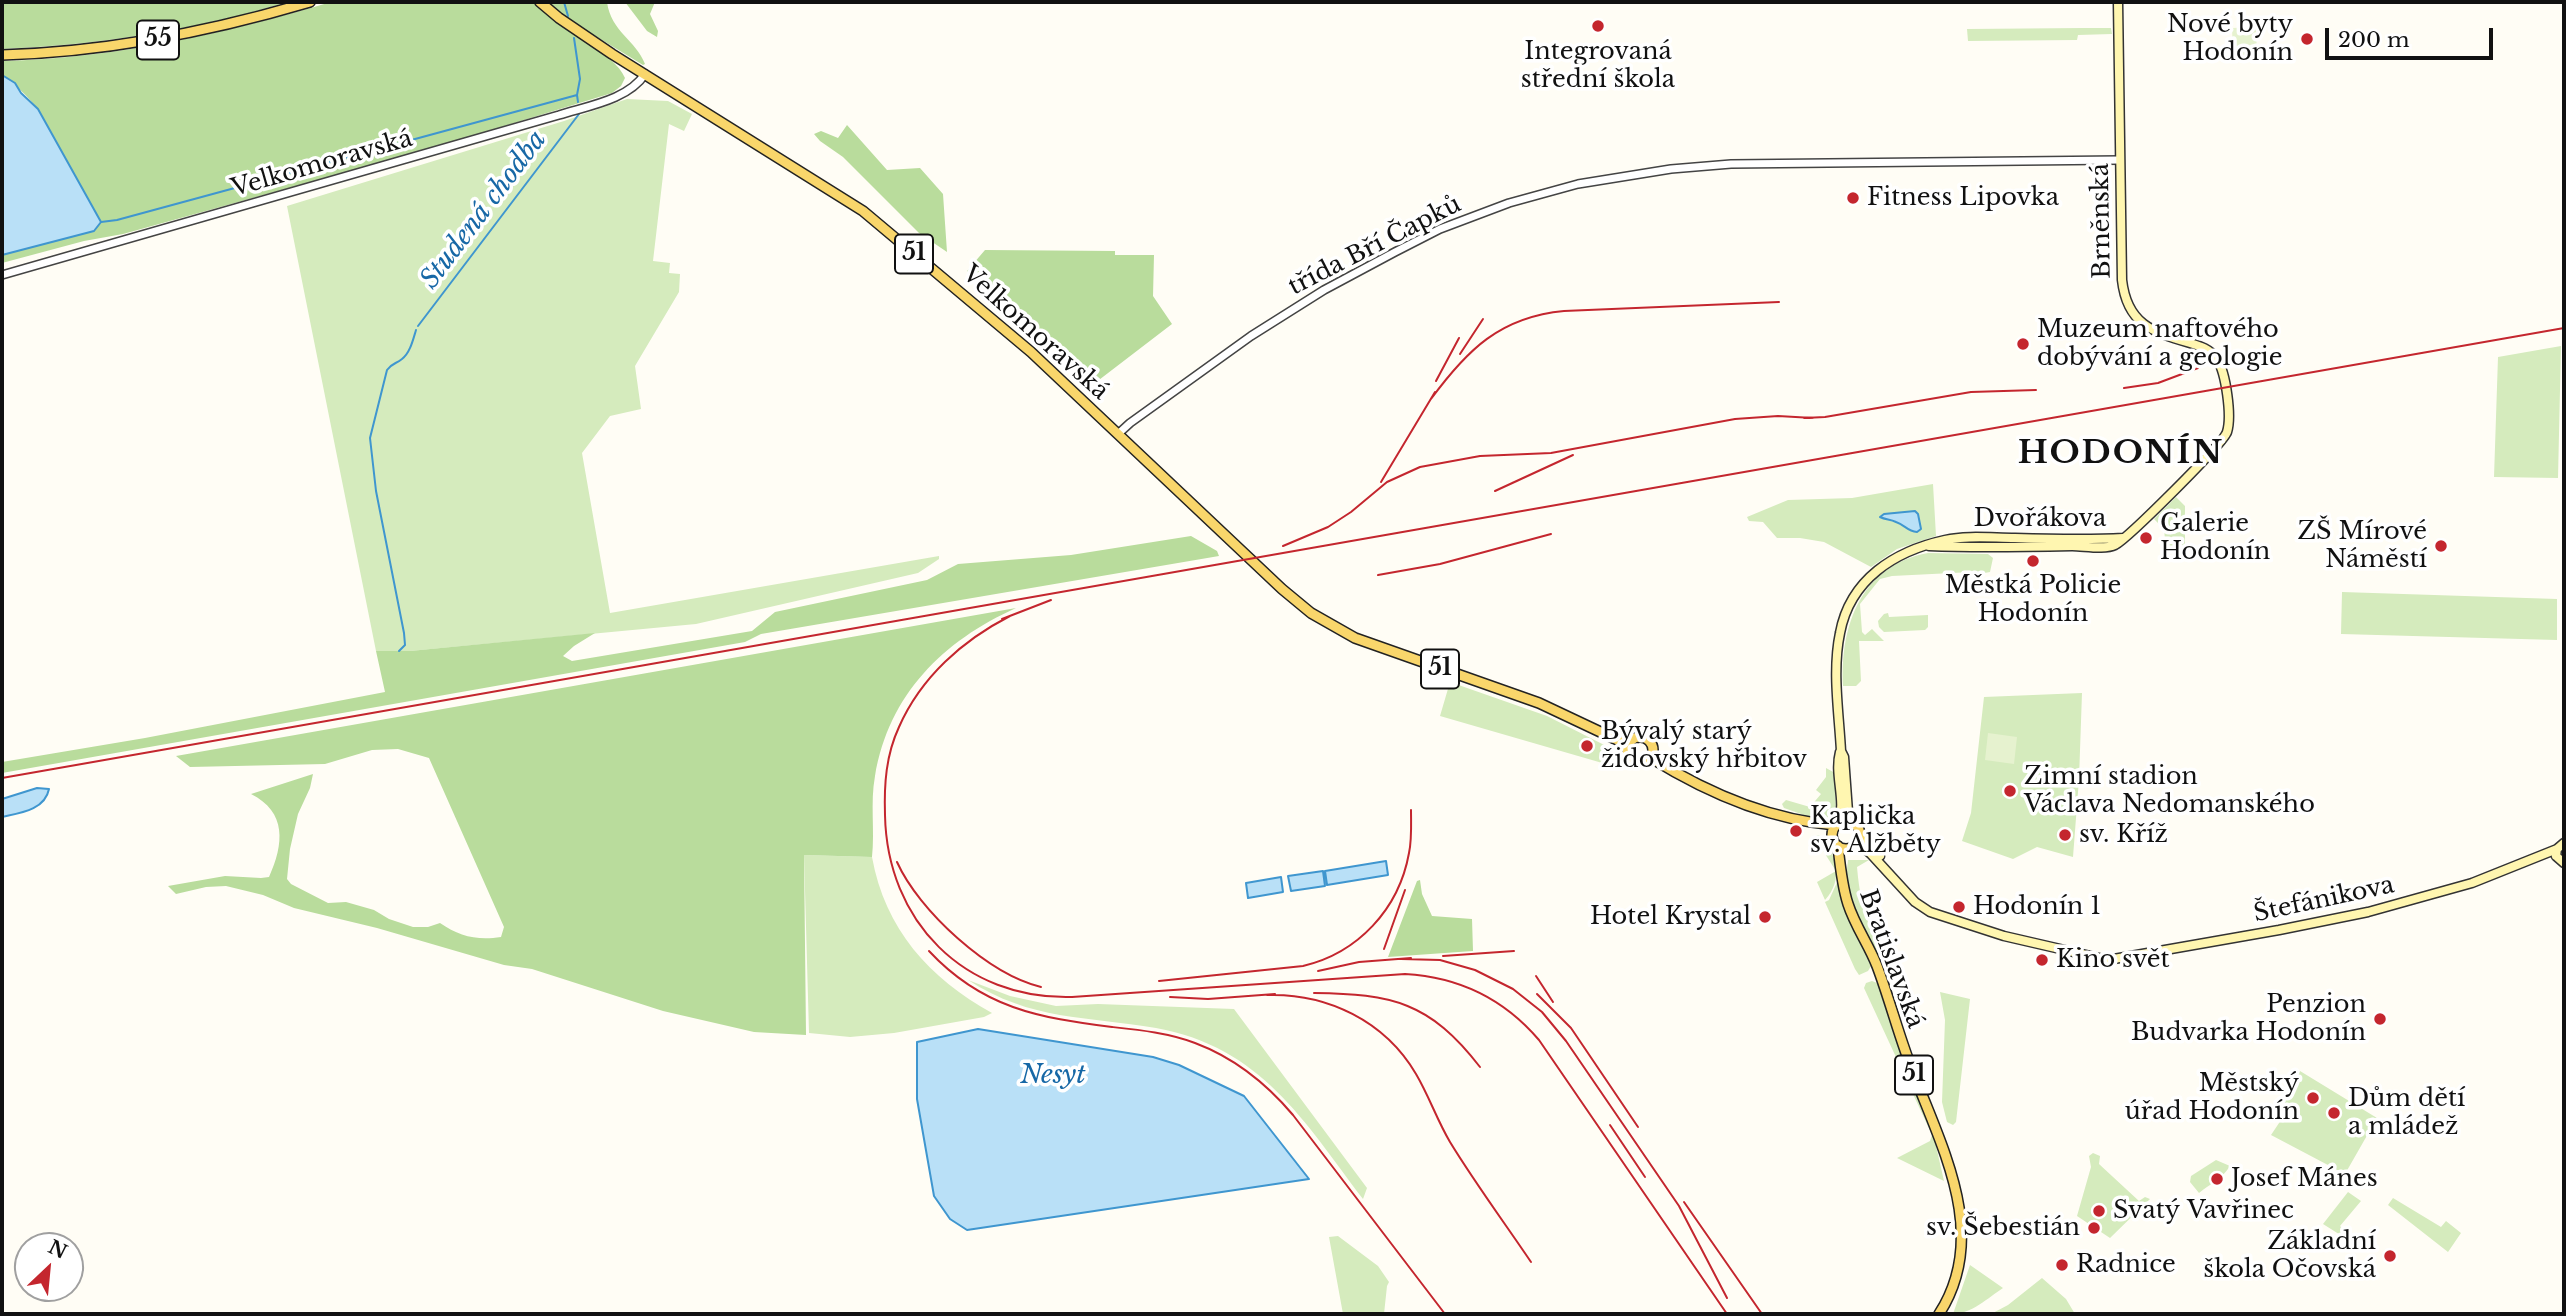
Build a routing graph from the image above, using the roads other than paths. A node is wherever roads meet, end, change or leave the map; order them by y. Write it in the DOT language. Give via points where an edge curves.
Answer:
graph roads {
  1 [pos="310,2"];
  2 [pos="540,2"];
  3 [pos="2118,2"];
  4 [pos="2,55"];
  5 [pos="645,74"];
  6 [pos="2120,160"];
  7 [pos="2,275"];
  8 [pos="1118,434"];
  9 [pos="2123,538"];
  10 [pos="1628,745"];
  11 [pos="1841,751"];
  12 [pos="1651,758"];
  13 [pos="1796,819"];
  14 [pos="1852,822"];
  15 [pos="1837,824"];
  16 [pos="1832,836"];
  17 [pos="1860,836"];
  18 [pos="1838,846"];
  19 [pos="1852,847"];
  20 [pos="2559,849"];
  21 [pos="2564,863"];
  22 [pos="1842,870"];
  23 [pos="1890,873"];
  24 [pos="1939,1314"];
  1 -- 4 [label="main road, 55" via="164,38"];
  2 -- 5 [label="main road, Velkomoravská / 51"];
  3 -- 6 [label="main road, Brněnská"];
  5 -- 7 [label="street, Velkomoravská" via="622,94 559,116"];
  5 -- 8 [label="main road, Velkomoravská / 51" via="863,211 1020,342"];
  6 -- 8 [label="street, třída Bří Čapků" via="1731,164 1578,184 1440,229 1324,290 1210,364"];
  6 -- 9 [label="main road, Brněnská" via="2122,280 2128,305 2151,329 2212,353 2219,362 2228,405 2228,428 2221,443"];
  8 -- 10 [label="main road, Velkomoravská / 51" via="1311,613 1355,638 1539,703"];
  9 -- 11 [label="main road, Dvořákova" via="1946,540 1900,555 1877,569 1846,613 1837,655"];
  10 -- 12 [label="main road, 51" via="1627,753 1634,762 1642,764"];
  10 -- 12 [label="main road, 51" via="1644,737 1653,747"];
  11 -- 14 [label="main road, Dvořákova"];
  11 -- 15 [label="main road, Dvořákova"];
  12 -- 13 [label="main road, 51" via="1712,791"];
  13 -- 15 [label="main road, 51"];
  13 -- 16 [label="main road, 51"];
  14 -- 15 [label="main road, 51"];
  14 -- 17 [label="main road"];
  15 -- 16 [label="main road"];
  16 -- 18 [label="main road, 51"];
  17 -- 19 [label="main road, 51"];
  17 -- 23 [label="main road"];
  18 -- 19 [label="main road"];
  18 -- 22 [label="main road, Bratislavská / 51"];
  19 -- 22 [label="main road, Bratislavská / 51"];
  19 -- 23 [label="main road" via="1867,850"];
  20 -- 21 [label="main road"];
  20 -- 23 [label="main road, Štefánikova" via="2472,883 2368,912 2108,960 2004,936 1930,912"];
  22 -- 24 [label="main road, Bratislavská / 51" via="1847,903 1875,960 1961,1210 1959,1267"];
}
